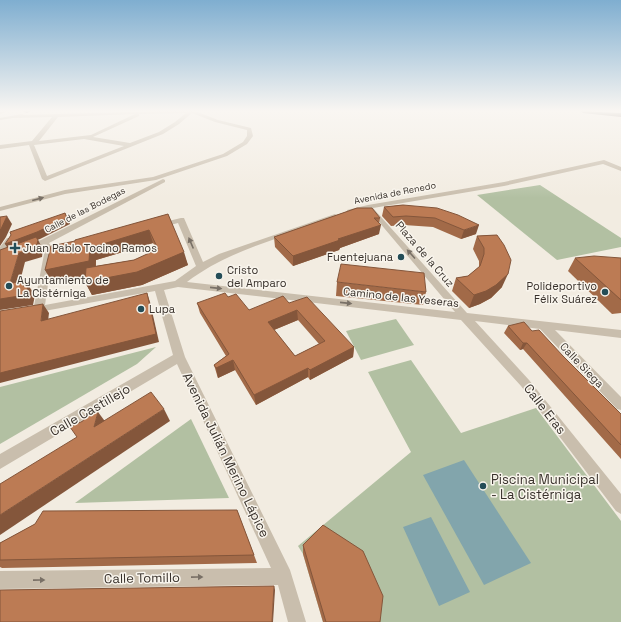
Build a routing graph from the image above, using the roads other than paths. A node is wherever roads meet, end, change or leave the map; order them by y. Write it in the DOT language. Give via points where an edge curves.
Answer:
graph roads {
  1 [pos="36,140"];
  2 [pos="57,140"];
  3 [pos="98,140"];
  4 [pos="144,140"];
  5 [pos="247,140"];
  6 [pos="33,143"];
  7 [pos="130,146"];
  8 [pos="0,147"];
  9 [pos="621,169"];
  10 [pos="174,172"];
  11 [pos="368,207"];
  12 [pos="0,209"];
  13 [pos="151,228"];
  14 [pos="10,240"];
  15 [pos="44,242"];
  16 [pos="22,249"];
  17 [pos="2,255"];
  18 [pos="201,267"];
  19 [pos="178,284"];
  20 [pos="158,287"];
  21 [pos="39,308"];
  22 [pos="24,312"];
  23 [pos="464,316"];
  24 [pos="543,325"];
  25 [pos="621,334"];
  26 [pos="180,357"];
  27 [pos="621,405"];
  28 [pos="0,462"];
  29 [pos="621,506"];
  30 [pos="284,576"];
  31 [pos="0,580"];
  32 [pos="297,622"];
  1 -- 6 [label="street"];
  2 -- 6 [label="street"];
  3 -- 7 [label="street"];
  4 -- 7 [label="street"];
  5 -- 10 [label="street" via="225,155"];
  6 -- 7 [label="street" via="45,179"];
  6 -- 8 [label="street"];
  9 -- 11 [label="street, Avenida de Renedo" via="604,162 504,184"];
  12 -- 10 [label="street, one-way" via="65,192 147,181"];
  10 -- 15 [label="street, Calle de las Bodegas" via="169,177"];
  11 -- 18 [label="street, Avenida de Renedo" via="316,222 222,256"];
  23 -- 11 [label="street, Plaza de la Cruz, one-way"];
  18 -- 13 [label="street, one-way" via="181,220"];
  14 -- 17 [label="street"];
  15 -- 16 [label="street, Calle de las Bodegas"];
  15 -- 21 [label="street" via="51,257"];
  18 -- 19 [label="street, Avenida de Renedo"];
  19 -- 20 [label="street"];
  19 -- 23 [label="street, Camino de las Yeseras, one-way"];
  20 -- 21 [label="street"];
  20 -- 26 [label="street, Avenida Julián Merino Lápice"];
  21 -- 22 [label="street"];
  23 -- 24 [label="street, Camino de las Yeseras"];
  23 -- 29 [label="street, Calle Eras" via="526,383"];
  24 -- 25 [label="street, Camino de las Yeseras"];
  24 -- 27 [label="street, Calle Siega"];
  26 -- 28 [label="street, Calle Castillejo"];
  26 -- 30 [label="street, Avenida Julián Merino Lápice"];
  31 -- 30 [label="street, Calle Tomillo, one-way"];
  30 -- 32 [label="street, Avenida Julián Merino Lápice"];
}
